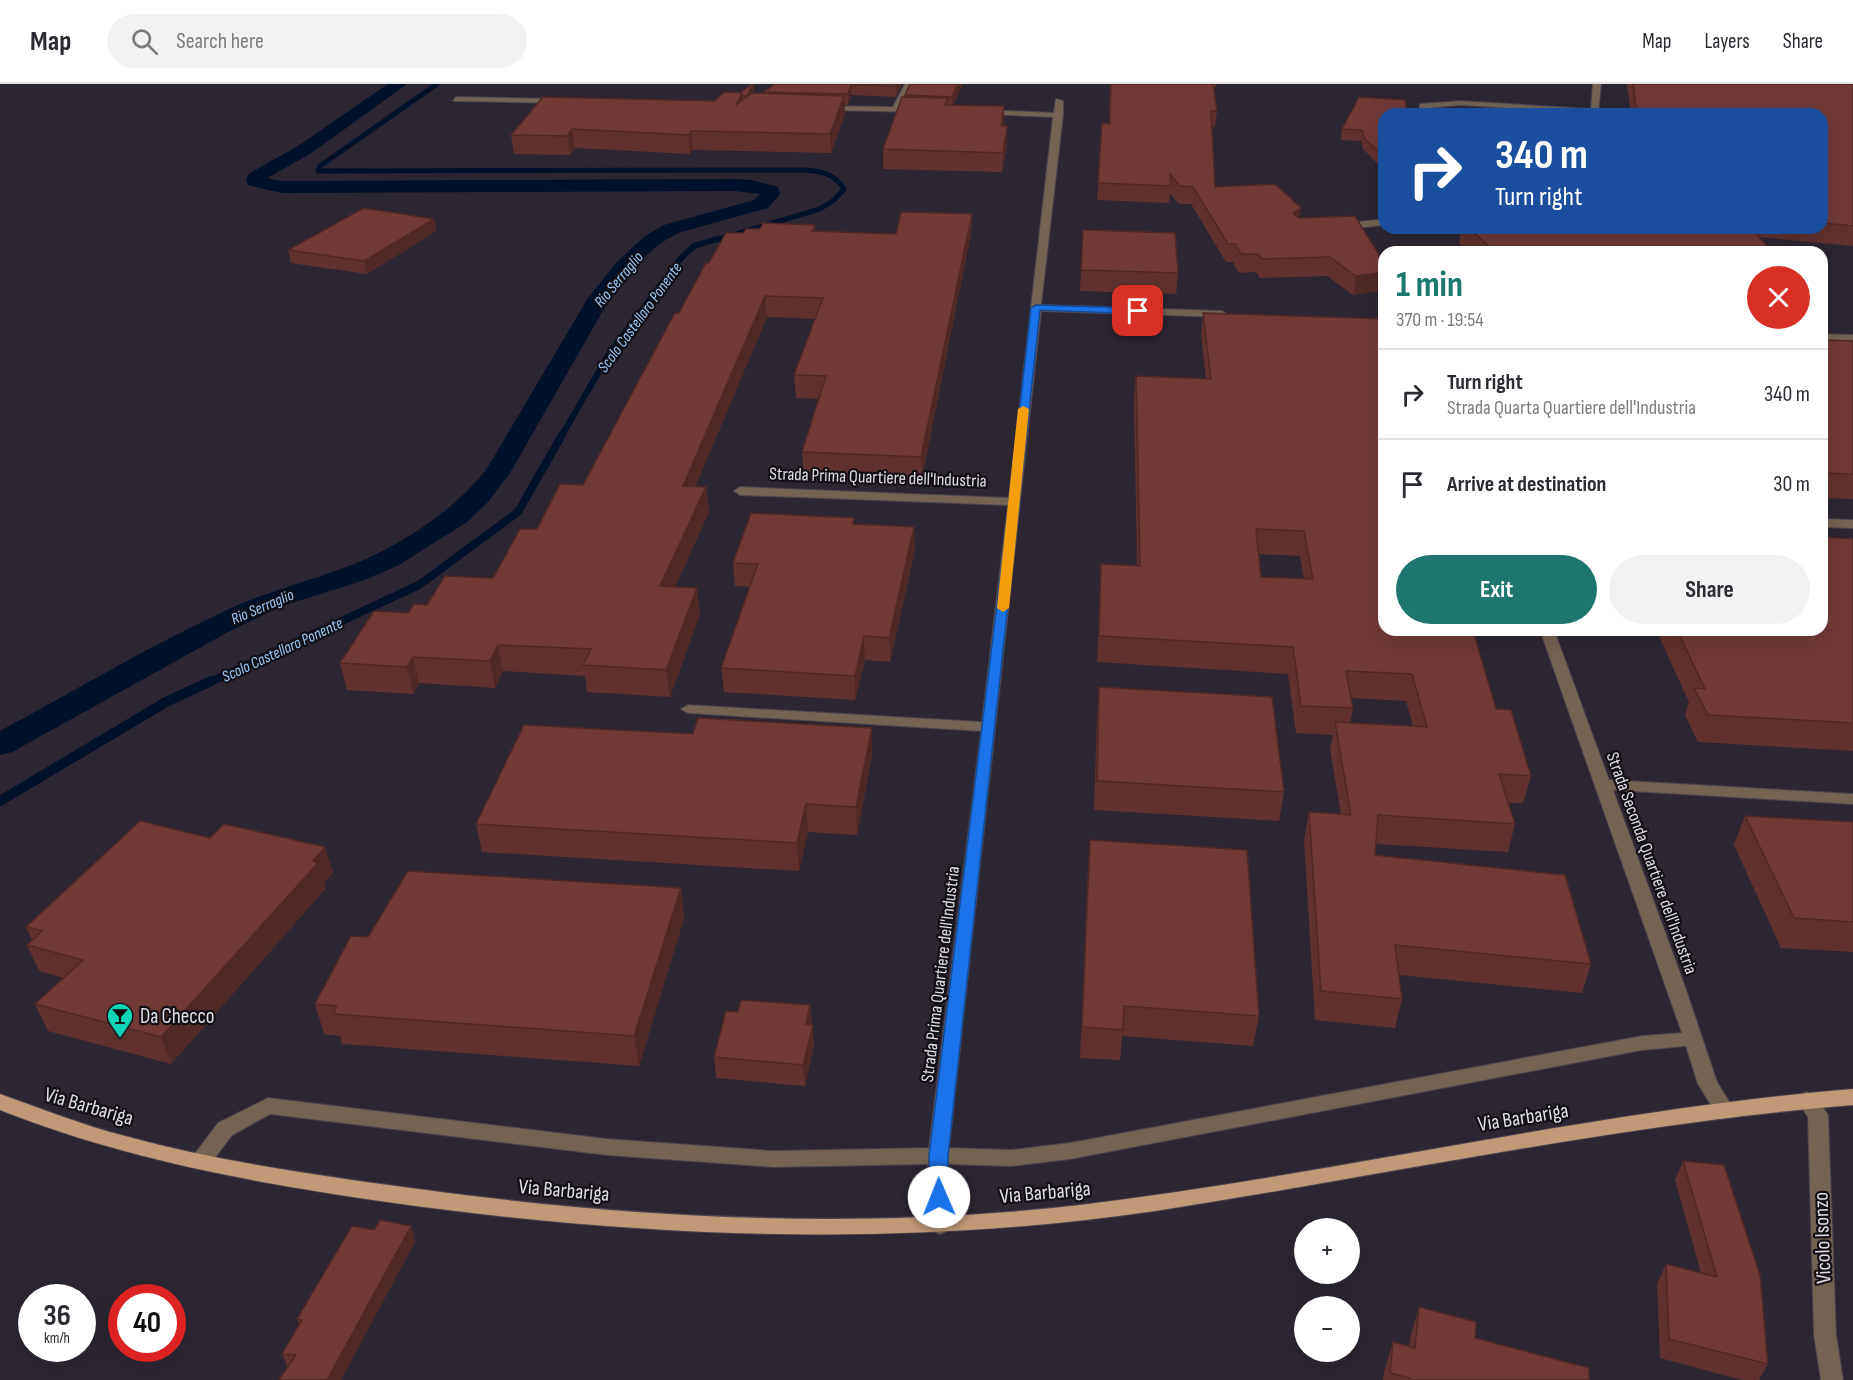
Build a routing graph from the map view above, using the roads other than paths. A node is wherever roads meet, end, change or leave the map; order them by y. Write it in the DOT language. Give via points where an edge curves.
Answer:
graph roads {
  1 [pos="909,84"];
  2 [pos="1597,84"];
  3 [pos="456,99"];
  4 [pos="563,101"];
  5 [pos="1059,101"];
  6 [pos="812,108"];
  7 [pos="1423,108"];
  8 [pos="1521,108"];
  9 [pos="1595,108"];
  10 [pos="895,110"];
  11 [pos="928,111"];
  12 [pos="972,112"];
  13 [pos="1059,115"];
  14 [pos="1378,223"];
  15 [pos="1331,228"];
  16 [pos="1036,308"];
  17 [pos="1233,315"];
  18 [pos="1828,337"];
  19 [pos="1853,338"];
  20 [pos="740,491"];
  21 [pos="1014,502"];
  22 [pos="1828,523"];
  23 [pos="1853,524"];
  24 [pos="1549,636"];
  25 [pos="688,709"];
  26 [pos="989,727"];
  27 [pos="1603,785"];
  28 [pos="1853,799"];
  29 [pos="1692,1039"];
  30 [pos="1853,1096"];
  31 [pos="1807,1100"];
  32 [pos="0,1102"];
  33 [pos="1723,1108"];
  34 [pos="938,1156"];
  35 [pos="201,1161"];
  36 [pos="939,1225"];
  37 [pos="1832,1380"];
  1 -- 10 [label="street"];
  2 -- 9 [label="street"];
  3 -- 4 [label="street"];
  5 -- 13 [label="street, Strada Prima Quartiere dell'Industria"];
  6 -- 10 [label="street"];
  7 -- 8 [label="street" via="1448,103"];
  10 -- 11 [label="street"];
  12 -- 13 [label="street"];
  13 -- 16 [label="street, Strada Prima Quartiere dell'Industria"];
  14 -- 15 [label="street"];
  16 -- 17 [label="street"];
  16 -- 21 [label="street, Strada Prima Quartiere dell'Industria"];
  18 -- 19 [label="street"];
  20 -- 21 [label="street, Strada Prima Quartiere dell'Industria"];
  21 -- 26 [label="street, Strada Prima Quartiere dell'Industria"];
  22 -- 23 [label="street"];
  24 -- 27 [label="street, Strada Seconda Quartiere dell'Industria"];
  25 -- 26 [label="street"];
  26 -- 34 [label="street, Strada Prima Quartiere dell'Industria"];
  27 -- 28 [label="street"];
  27 -- 29 [label="street, Strada Seconda Quartiere dell'Industria" via="1676,984"];
  29 -- 33 [label="street, Strada Seconda Quartiere dell'Industria" via="1708,1084"];
  29 -- 34 [label="street, Via Barbariga" via="1630,1045 1070,1150 1011,1158"];
  30 -- 31 [label="main road, Via Barbariga"];
  31 -- 33 [label="main road, Via Barbariga"];
  31 -- 37 [label="street, Vicolo Isonzo" via="1818,1115 1825,1335"];
  32 -- 35 [label="main road, Via Barbariga" via="92,1134"];
  33 -- 36 [label="main road, Via Barbariga" via="1093,1212"];
  34 -- 35 [label="street, Via Barbariga" via="773,1159 619,1148 268,1106 225,1129"];
  34 -- 36 [label="street, Strada Prima Quartiere dell'Industria"];
  35 -- 36 [label="main road, Via Barbariga" via="455,1204 604,1219 763,1228"];
}
